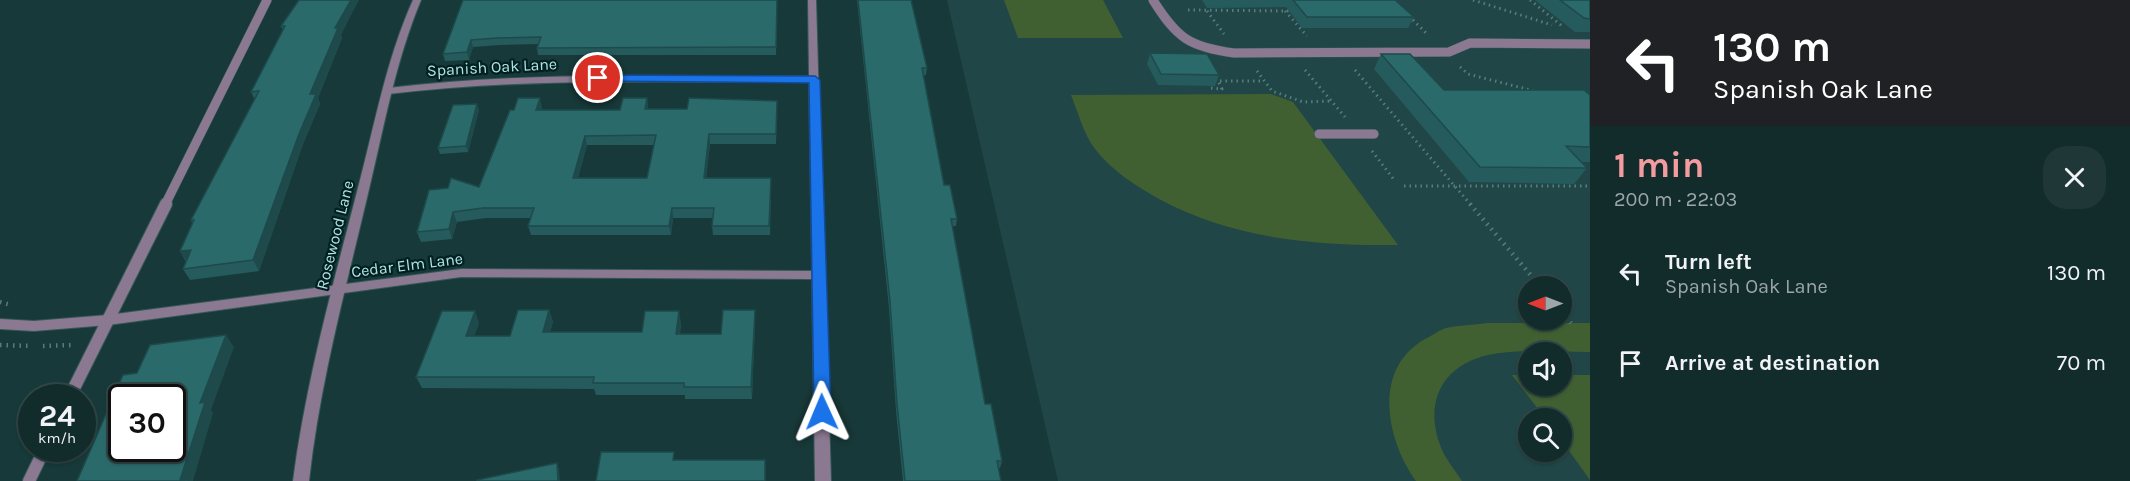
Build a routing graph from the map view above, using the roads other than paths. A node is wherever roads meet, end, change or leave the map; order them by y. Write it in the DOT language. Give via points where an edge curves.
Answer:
graph roads {
  1 [pos="267,0"];
  2 [pos="417,0"];
  3 [pos="812,0"];
  4 [pos="1154,0"];
  5 [pos="1590,44"];
  6 [pos="815,80"];
  7 [pos="388,91"];
  8 [pos="1319,134"];
  9 [pos="1374,134"];
  10 [pos="820,275"];
  11 [pos="338,289"];
  12 [pos="108,320"];
  13 [pos="0,324"];
  14 [pos="76,384"];
  15 [pos="38,462"];
  16 [pos="29,481"];
  17 [pos="301,481"];
  18 [pos="824,481"];
  1 -- 12 [label="lane"];
  2 -- 7 [label="street, Rosewood Lane"];
  3 -- 6 [label="street"];
  4 -- 5 [label="lane" via="1172,31 1184,41 1201,49 1234,53 1449,52 1470,43"];
  6 -- 7 [label="street, Spanish Oak Lane" via="530,78"];
  6 -- 10 [label="street"];
  7 -- 11 [label="street, Rosewood Lane"];
  8 -- 9 [label="lane"];
  10 -- 11 [label="street, Cedar Elm Lane" via="461,273"];
  10 -- 18 [label="street"];
  11 -- 12 [label="street, Cedar Elm Lane"];
  11 -- 17 [label="street, Rosewood Lane" via="306,425"];
  12 -- 13 [label="street, Cedar Elm Lane" via="34,326"];
  12 -- 14 [label="lane"];
  15 -- 16 [label="lane"];
}
